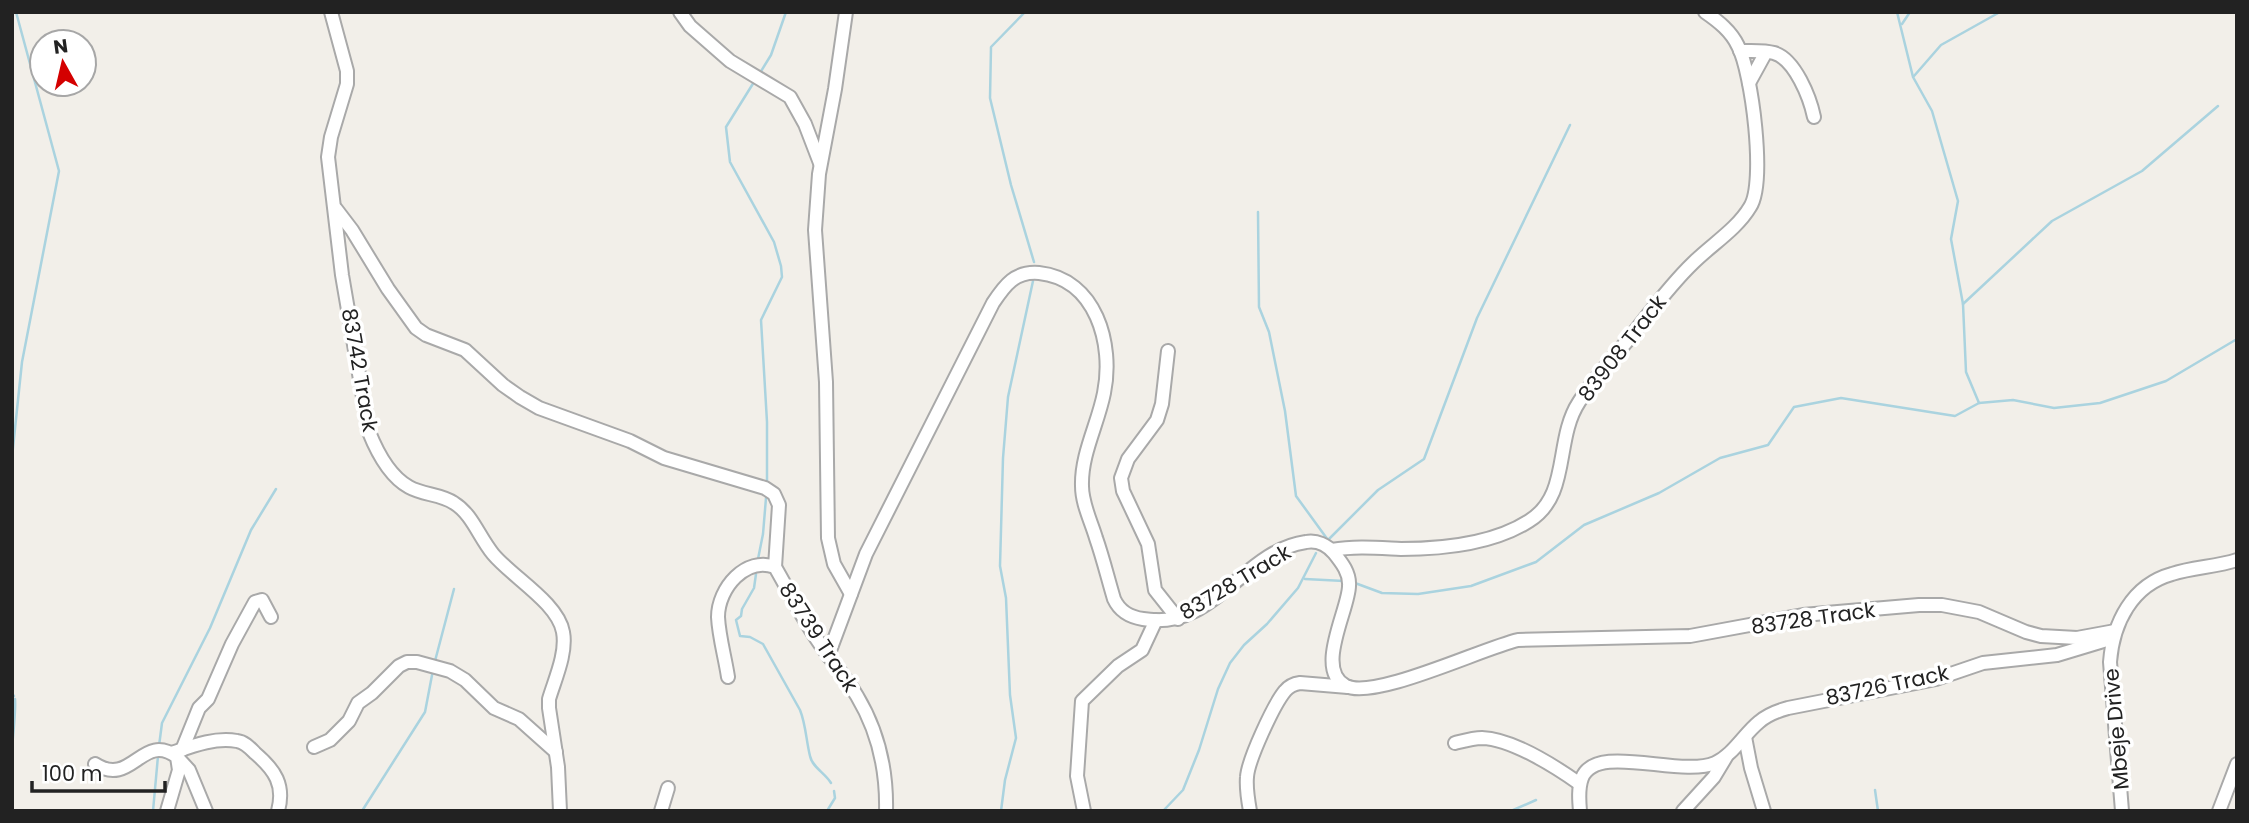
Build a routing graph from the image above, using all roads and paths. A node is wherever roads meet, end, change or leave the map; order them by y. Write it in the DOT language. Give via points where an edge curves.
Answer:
graph roads {
  1 [pos="680,12"];
  2 [pos="846,12"];
  3 [pos="1705,12"];
  4 [pos="333,17"];
  5 [pos="1740,51"];
  6 [pos="1766,52"];
  7 [pos="1749,84"];
  8 [pos="1814,117"];
  9 [pos="821,164"];
  10 [pos="336,209"];
  11 [pos="1168,351"];
  12 [pos="1332,550"];
  13 [pos="2237,560"];
  14 [pos="775,567"];
  15 [pos="851,594"];
  16 [pos="271,617"];
  17 [pos="1178,619"];
  18 [pos="1156,621"];
  19 [pos="2113,635"];
  20 [pos="828,656"];
  21 [pos="728,677"];
  22 [pos="1348,687"];
  23 [pos="1745,737"];
  24 [pos="1455,743"];
  25 [pos="314,747"];
  26 [pos="556,752"];
  27 [pos="177,753"];
  28 [pos="1728,753"];
  29 [pos="95,764"];
  30 [pos="2237,764"];
  31 [pos="1580,784"];
  32 [pos="668,788"];
  33 [pos="167,811"];
  34 [pos="206,811"];
  35 [pos="278,811"];
  36 [pos="560,811"];
  37 [pos="661,811"];
  38 [pos="886,811"];
  39 [pos="1084,811"];
  40 [pos="1250,811"];
  41 [pos="1580,811"];
  42 [pos="1683,811"];
  43 [pos="1764,811"];
  44 [pos="2122,811"];
  45 [pos="2219,811"];
  1 -- 9 [label="street" via="730,61 790,97"];
  2 -- 9 [label="street"];
  3 -- 5 [label="street, 83908 Track" via="1731,34"];
  4 -- 10 [label="street, 83742 Track" via="347,71 328,148"];
  5 -- 6 [label="street"];
  5 -- 7 [label="street, 83908 Track"];
  6 -- 7 [label="street"];
  6 -- 8 [label="street" via="1778,54 1790,66 1808,94"];
  7 -- 12 [label="street, 83908 Track" via="1758,168 1751,206 1692,264 1587,389 1569,419 1556,488 1546,507 1530,520 1483,540 1430,548"];
  9 -- 15 [label="street" via="815,230 827,382 828,538 834,564"];
  10 -- 14 [label="street" via="416,328 465,350 520,397 664,458 774,494 779,505"];
  10 -- 26 [label="street, 83742 Track" via="365,412 377,451 409,488 444,498 468,515 493,554 559,618 564,643 549,699"];
  11 -- 17 [label="street" via="1160,412 1128,459 1121,478 1148,544 1155,590"];
  12 -- 17 [label="street, 83728 Track" via="1305,542 1280,552 1205,606"];
  12 -- 22 [label="street" via="1350,583 1333,656 1338,677"];
  13 -- 19 [label="street, Mbeje Drive" via="2159,578 2127,606"];
  14 -- 20 [label="street, 83739 Track"];
  14 -- 21 [label="street, 83739 Track" via="748,566 725,591 718,613"];
  15 -- 18 [label="street, 83728 Track" via="881,524 993,303 1013,277 1035,272 1060,278 1082,292 1100,326 1107,378 1083,469 1083,499 1117,606 1128,614"];
  15 -- 20 [label="street, 83728 Track"];
  16 -- 27 [label="street" via="262,600 255,602"];
  17 -- 18 [label="street, 83728 Track"];
  18 -- 39 [label="street" via="1142,650 1082,701 1077,776"];
  19 -- 22 [label="street, 83728 Track" via="2041,636 1979,612 1919,605 1804,615 1690,635 1518,640 1417,677"];
  19 -- 23 [label="street, 83726 Track" via="2057,655 1983,663 1936,679 1788,708 1758,723"];
  19 -- 44 [label="street, Mbeje Drive" via="2110,681"];
  20 -- 38 [label="street, 83739 Track" via="856,694 877,740"];
  22 -- 40 [label="street, 83728 Track" via="1300,683 1285,691 1248,769"];
  23 -- 28 [label="street, 83726 Track"];
  23 -- 43 [label="street"];
  24 -- 31 [label="street" via="1483,738 1509,745"];
  25 -- 26 [label="street" via="330,740 349,721 358,703 399,666 416,662 465,680 494,708 519,719"];
  26 -- 36 [label="street, 83742 Track"];
  27 -- 29 [label="street" via="149,751 119,771"];
  27 -- 33 [label="street" via="179,770"];
  27 -- 34 [label="street"];
  27 -- 35 [label="street" via="207,742 243,743 275,773 281,794"];
  28 -- 31 [label="street" via="1714,763 1696,767 1598,762 1585,772"];
  28 -- 42 [label="street" via="1721,769"];
  30 -- 45 [label="street"];
  31 -- 41 [label="street"];
  32 -- 37 [label="street"];
}
